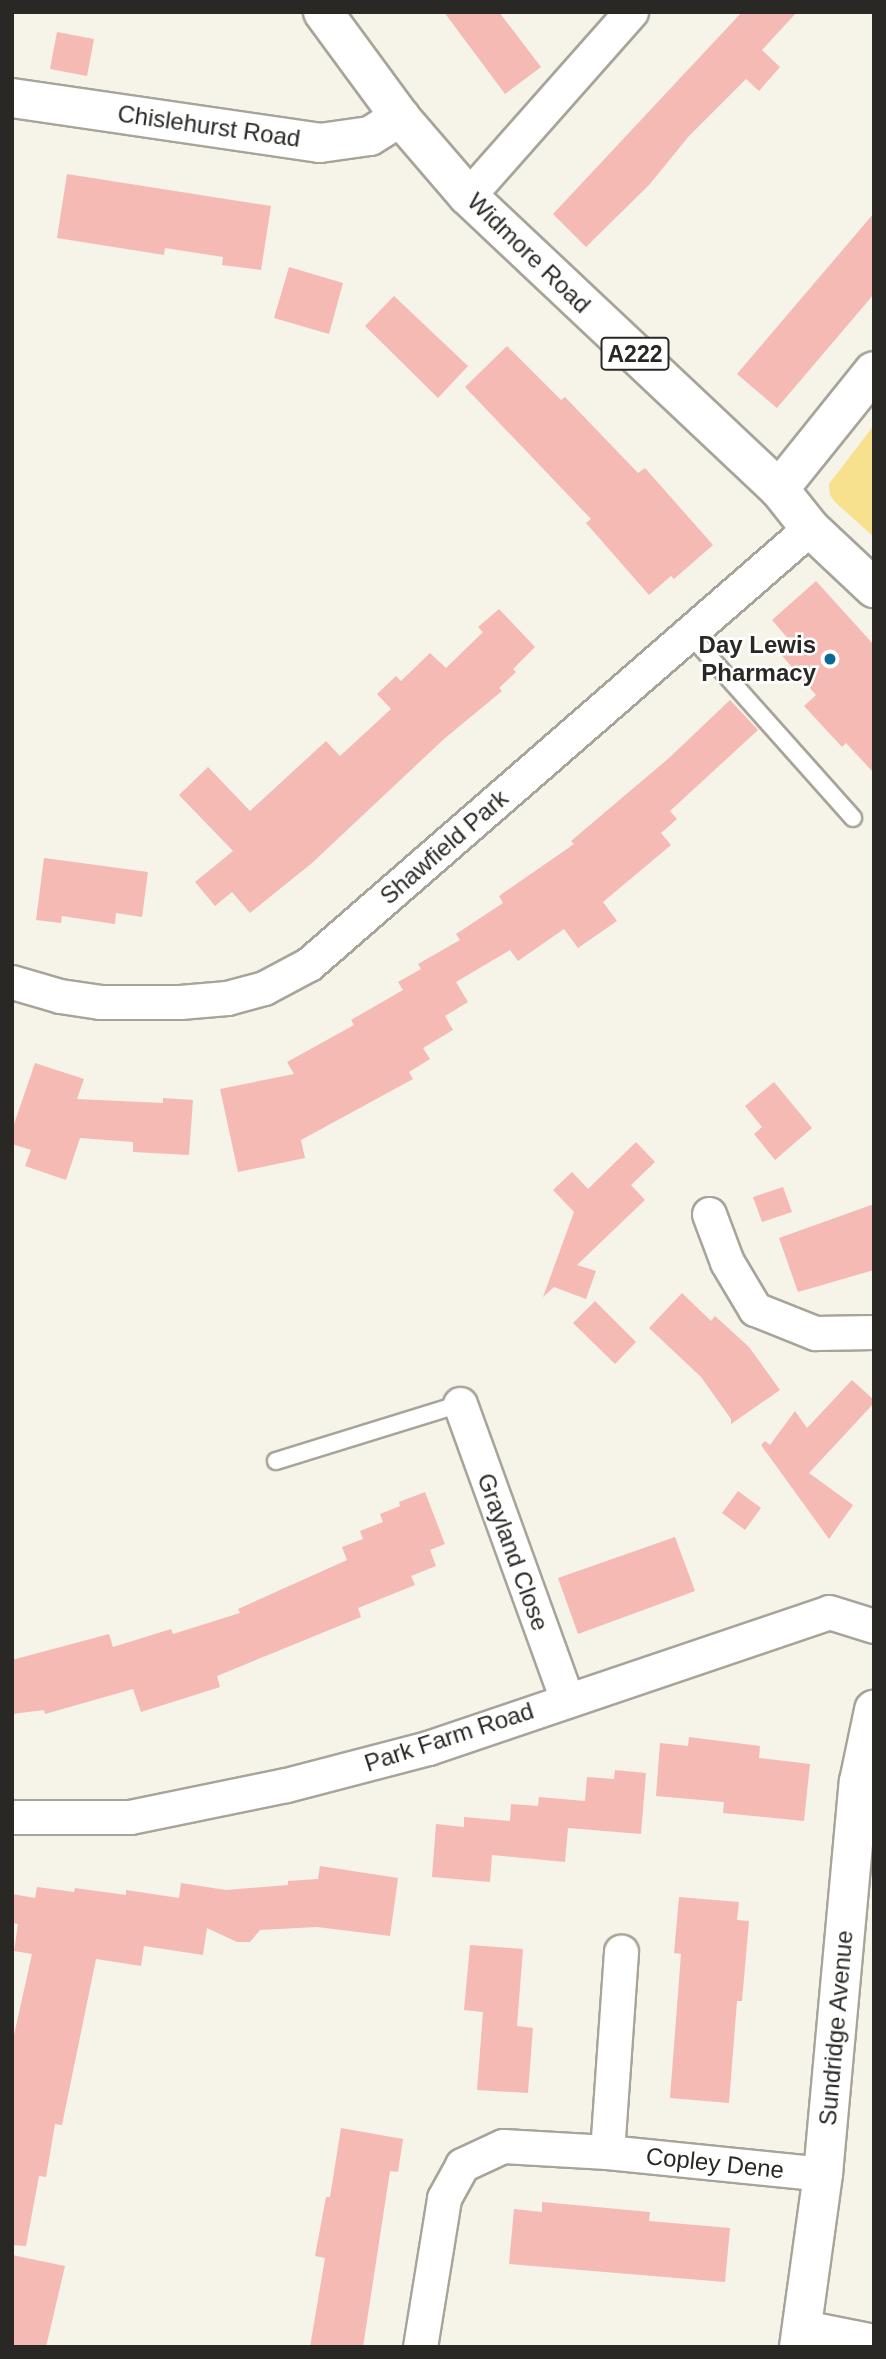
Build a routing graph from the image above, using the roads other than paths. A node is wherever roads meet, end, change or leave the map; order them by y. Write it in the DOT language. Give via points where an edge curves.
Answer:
graph roads {
  1 [pos="323,12"];
  2 [pos="631,12"];
  3 [pos="12,98"];
  4 [pos="400,117"];
  5 [pos="468,196"];
  6 [pos="874,372"];
  7 [pos="779,489"];
  8 [pos="810,528"];
  9 [pos="874,587"];
  10 [pos="690,635"];
  11 [pos="853,818"];
  12 [pos="12,982"];
  13 [pos="709,1214"];
  14 [pos="874,1332"];
  15 [pos="460,1404"];
  16 [pos="276,1461"];
  17 [pos="874,1626"];
  18 [pos="566,1699"];
  19 [pos="874,1710"];
  20 [pos="868,1763"];
  21 [pos="12,1816"];
  22 [pos="621,1951"];
  23 [pos="607,2152"];
  24 [pos="823,2174"];
  25 [pos="801,2337"];
  26 [pos="874,2341"];
  27 [pos="420,2347"];
  1 -- 4 [label="main road, A222"];
  2 -- 5 [label="street"];
  3 -- 4 [label="main road, Chislehurst Road" via="320,143 370,136"];
  4 -- 5 [label="main road, Widmore Road / A222"];
  5 -- 7 [label="main road, Widmore Road / A222"];
  6 -- 7 [label="main road"];
  7 -- 8 [label="main road, Widmore Road / A222"];
  8 -- 9 [label="main road, Widmore Road / A222"];
  8 -- 10 [label="street, Shawfield Park"];
  10 -- 11 [label="lane"];
  10 -- 12 [label="street, Shawfield Park" via="309,964 264,988 227,998 128,1003 60,996"];
  13 -- 14 [label="street" via="727,1262 755,1310 815,1333"];
  15 -- 16 [label="lane"];
  15 -- 18 [label="street, Grayland Close"];
  17 -- 18 [label="street, Park Farm Road" via="830,1612"];
  18 -- 21 [label="street, Park Farm Road" via="428,1748 286,1785 130,1817"];
  19 -- 20 [label="main road, Sundridge Avenue"];
  20 -- 24 [label="main road, Sundridge Avenue"];
  22 -- 23 [label="street"];
  23 -- 24 [label="street, Copley Dene"];
  23 -- 27 [label="street, Copley Dene" via="503,2146 462,2165 444,2199"];
  24 -- 25 [label="main road, Sundridge Avenue"];
  25 -- 26 [label="street"];
}
